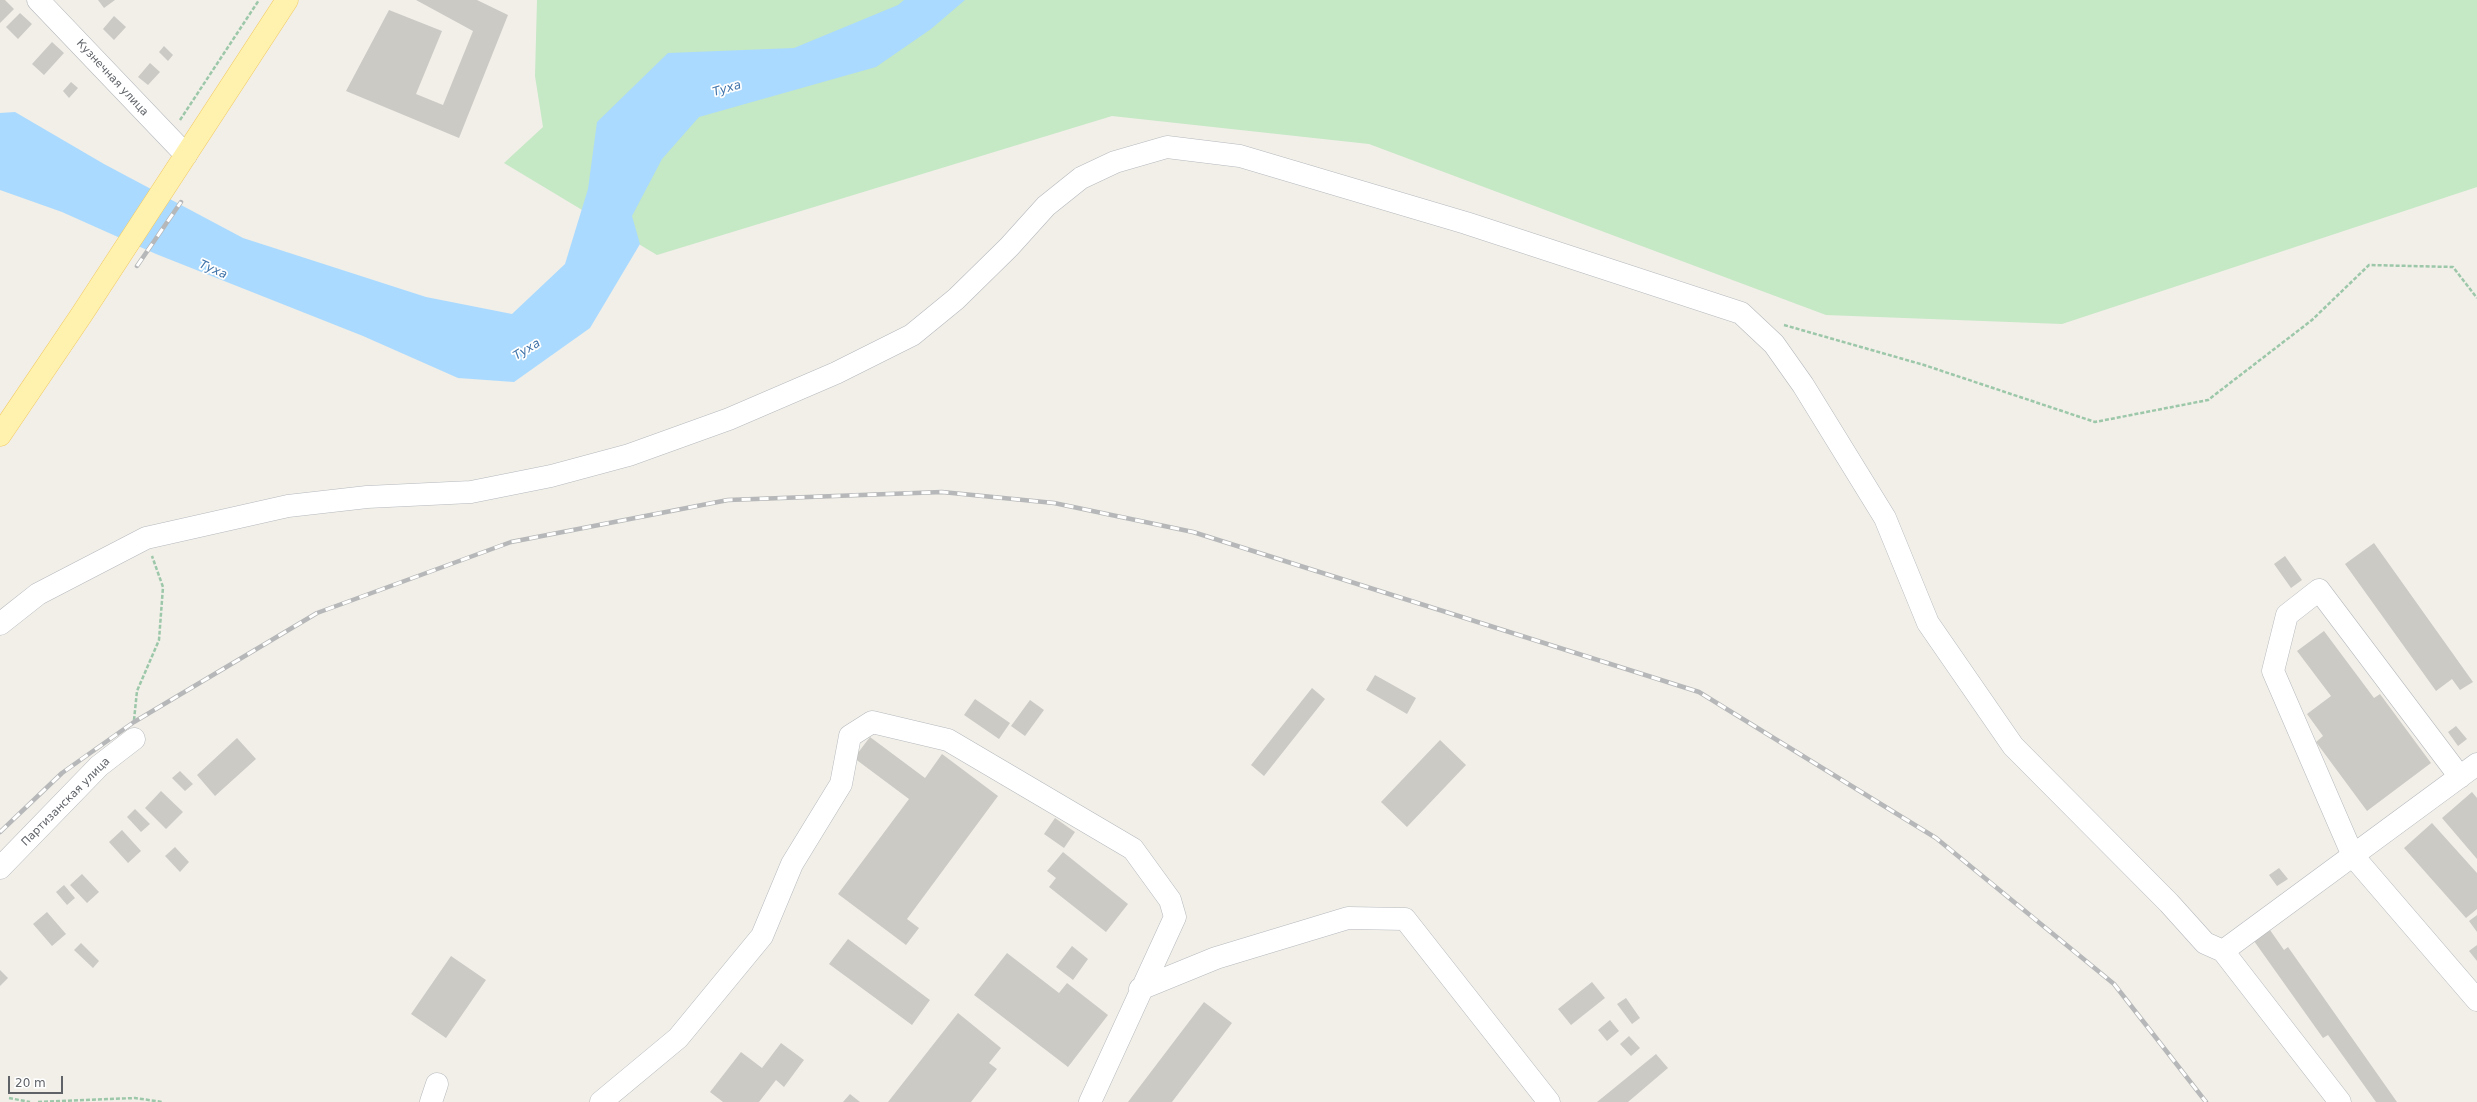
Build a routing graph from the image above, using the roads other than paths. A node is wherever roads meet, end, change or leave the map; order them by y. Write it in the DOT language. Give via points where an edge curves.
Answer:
graph roads {
  1 [pos="38,0"];
  2 [pos="287,0"];
  3 [pos="186,155"];
  4 [pos="0,435"];
  5 [pos="0,624"];
  6 [pos="134,739"];
  7 [pos="2468,771"];
  8 [pos="2353,856"];
  9 [pos="0,868"];
  10 [pos="2223,951"];
  11 [pos="1140,989"];
  12 [pos="2477,1000"];
  13 [pos="601,1102"];
  14 [pos="1090,1102"];
  15 [pos="1549,1102"];
  16 [pos="2340,1102"];
  1 -- 3 [label="street, Кузнечная улица"];
  2 -- 3 [label="main road"];
  3 -- 4 [label="main road"];
  5 -- 10 [label="street" via="38,594 146,538 288,506 367,497 471,492 552,476 629,455 729,419 836,373 912,335 956,299 1046,206 1081,178 1115,162 1167,147 1240,156 1466,223 1741,312 1774,344 1804,385 1885,518 1928,623 2013,746 2169,903 2205,943"];
  6 -- 9 [label="street, Партизанская улица" via="99,766"];
  7 -- 8 [label="street"];
  7 -- 8 [label="street" via="2319,590 2287,615 2273,671"];
  8 -- 10 [label="street"];
  8 -- 12 [label="street"];
  10 -- 16 [label="street"];
  11 -- 13 [label="street" via="1175,917 1170,900 1133,849 948,740 872,722 850,736 841,784 792,864 762,936 678,1038"];
  11 -- 14 [label="street"];
  11 -- 15 [label="street" via="1216,958 1348,918 1405,919"];
}
